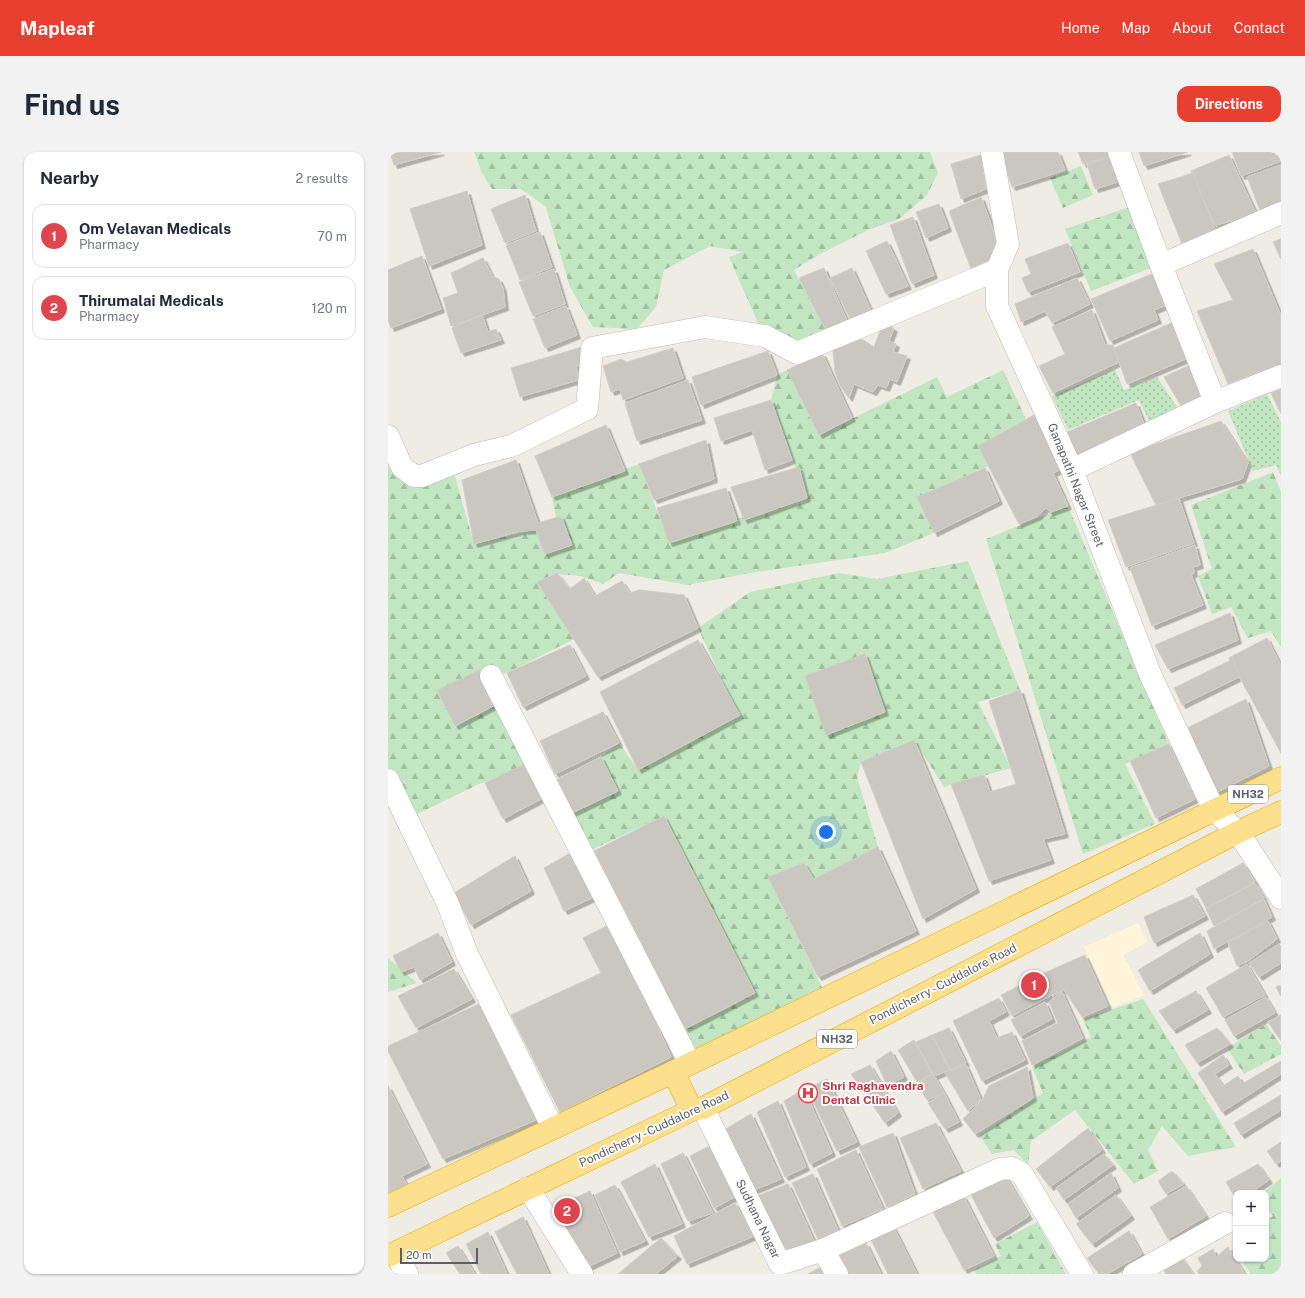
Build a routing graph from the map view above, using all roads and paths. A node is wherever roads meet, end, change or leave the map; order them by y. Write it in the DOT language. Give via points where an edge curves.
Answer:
graph roads {
  1 [pos="992,152"];
  2 [pos="1119,152"];
  3 [pos="1281,214"];
  4 [pos="1161,264"];
  5 [pos="997,270"];
  6 [pos="1281,376"];
  7 [pos="1215,402"];
  8 [pos="388,436"];
  9 [pos="1072,470"];
  10 [pos="491,676"];
  11 [pos="1281,778"];
  12 [pos="388,780"];
  13 [pos="1214,810"];
  14 [pos="1281,812"];
  15 [pos="1238,832"];
  16 [pos="1281,898"];
  17 [pos="682,1068"];
  18 [pos="698,1109"];
  19 [pos="553,1128"];
  20 [pos="528,1188"];
  21 [pos="388,1206"];
  22 [pos="1225,1223"];
  23 [pos="823,1250"];
  24 [pos="392,1254"];
  25 [pos="406,1274"];
  26 [pos="582,1274"];
  27 [pos="837,1274"];
  28 [pos="1082,1274"];
  29 [pos="1134,1274"];
  1 -- 5 [label="street, Ganapathi Nagar Street" via="1008,244"];
  2 -- 4 [label="street"];
  3 -- 4 [label="street"];
  4 -- 7 [label="street"];
  5 -- 8 [label="street" via="797,353 765,336 705,327 592,348 587,409 511,446 474,455 428,475 414,476 407,473"];
  5 -- 9 [label="street, Ganapathi Nagar Street" via="998,306"];
  6 -- 7 [label="street"];
  7 -- 9 [label="street"];
  9 -- 13 [label="street, Ganapathi Nagar Street" via="1150,674"];
  10 -- 17 [label="street"];
  11 -- 13 [label="highway, NH32"];
  12 -- 19 [label="street" via="448,904 467,954"];
  13 -- 15 [label="street"];
  13 -- 17 [label="highway, NH32"];
  14 -- 15 [label="highway, Pondicherry - Cuddalore Road / NH32"];
  15 -- 16 [label="street"];
  15 -- 18 [label="highway, Pondicherry - Cuddalore Road / NH32"];
  17 -- 18 [label="highway"];
  17 -- 19 [label="highway, NH32"];
  18 -- 20 [label="highway, Pondicherry - Cuddalore Road / NH32"];
  18 -- 23 [label="street, Sudhana Nagar" via="780,1264"];
  19 -- 21 [label="highway, NH32"];
  20 -- 24 [label="highway, Pondicherry - Cuddalore Road / NH32"];
  20 -- 26 [label="street"];
  22 -- 29 [label="street"];
  23 -- 27 [label="street"];
  23 -- 28 [label="street" via="1000,1169 1012,1168 1022,1174"];
  24 -- 25 [label="street"];
}
